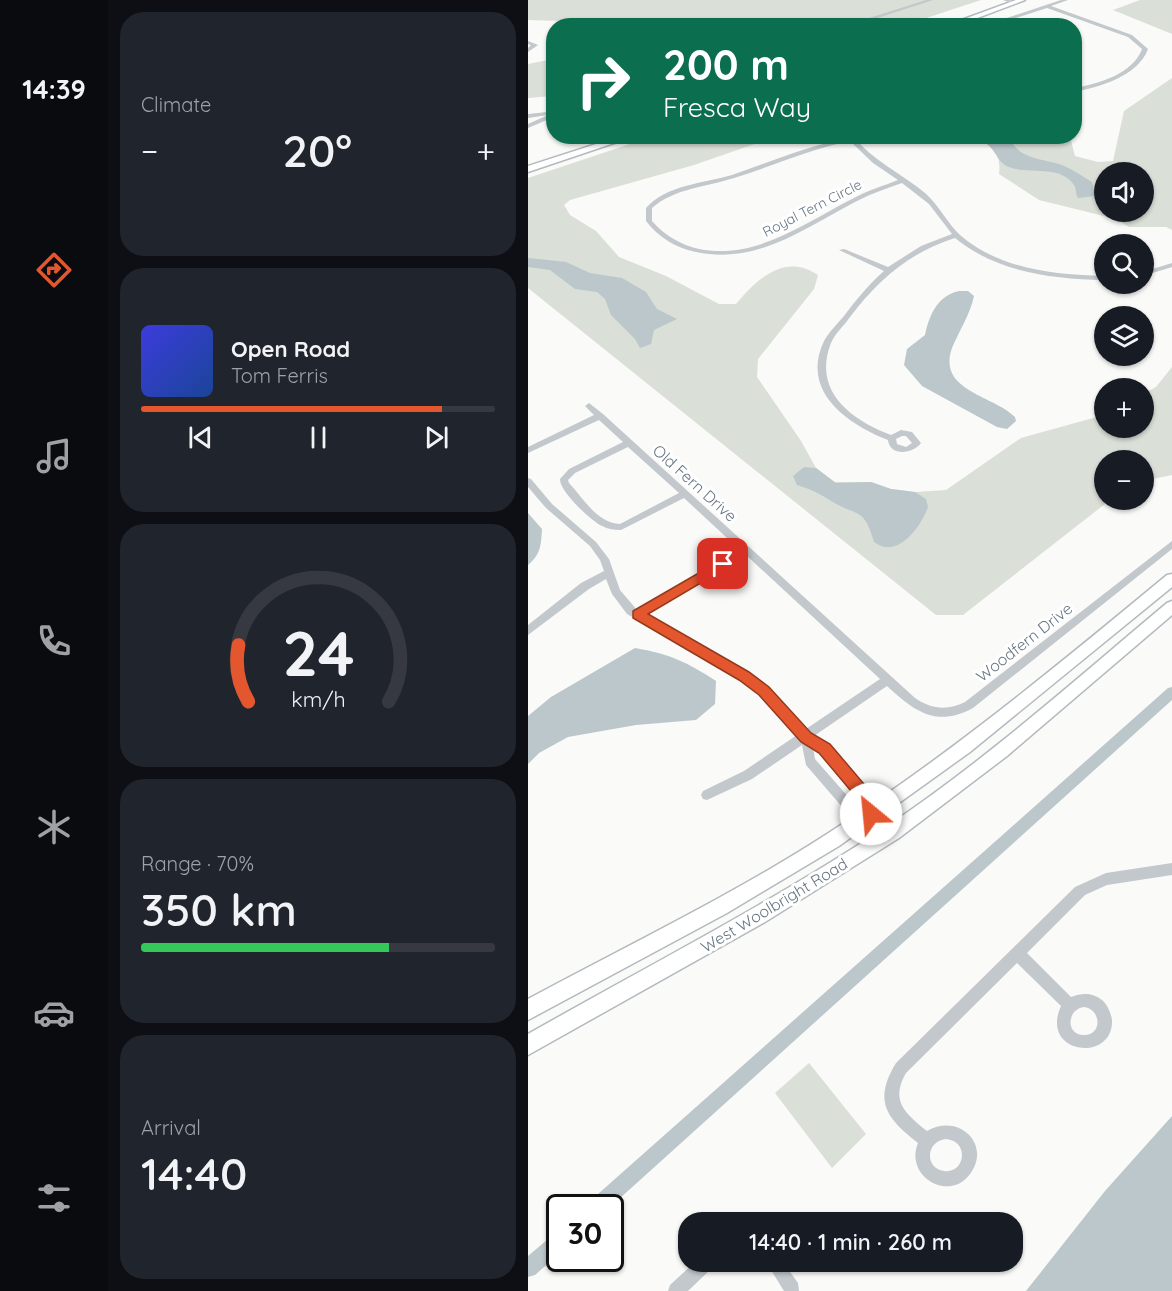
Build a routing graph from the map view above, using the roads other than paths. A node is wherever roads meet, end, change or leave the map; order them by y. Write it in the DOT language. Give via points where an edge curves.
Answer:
graph roads {
  1 [pos="931,0"];
  2 [pos="1005,0"];
  3 [pos="1022,0"];
  4 [pos="1066,0"];
  5 [pos="1013,3"];
  6 [pos="1046,6"];
  7 [pos="872,18"];
  8 [pos="971,18"];
  9 [pos="1009,18"];
  10 [pos="1080,18"];
  11 [pos="1082,19"];
  12 [pos="1088,21"];
  13 [pos="1082,23"];
  14 [pos="528,42"];
  15 [pos="528,50"];
  16 [pos="1082,88"];
  17 [pos="546,115"];
  18 [pos="528,116"];
  19 [pos="546,118"];
  20 [pos="528,126"];
  21 [pos="606,144"];
  22 [pos="825,144"];
  23 [pos="855,144"];
  24 [pos="528,169"];
  25 [pos="901,181"];
  26 [pos="957,236"];
  27 [pos="842,250"];
  28 [pos="1172,265"];
  29 [pos="888,270"];
  30 [pos="1154,271"];
  31 [pos="1094,277"];
  32 [pos="589,406"];
  33 [pos="600,416"];
  34 [pos="892,438"];
  35 [pos="629,443"];
  36 [pos="528,450"];
  37 [pos="528,482"];
  38 [pos="685,494"];
  39 [pos="1172,544"];
  40 [pos="747,550"];
  41 [pos="609,573"];
  42 [pos="1172,579"];
  43 [pos="1172,607"];
  44 [pos="638,614"];
  45 [pos="528,631"];
  46 [pos="887,680"];
  47 [pos="806,737"];
  48 [pos="707,795"];
  49 [pos="871,814"];
  50 [pos="893,831"];
  51 [pos="1172,869"];
  52 [pos="1017,953"];
  53 [pos="1068,1004"];
  54 [pos="528,1010"];
  55 [pos="528,1045"];
  56 [pos="927,1140"];
  57 [pos="696,1272"];
  58 [pos="780,1272"];
  59 [pos="792,1290"];
  60 [pos="676,1291"];
  1 -- 7 [label="street"];
  2 -- 5 [label="street"];
  3 -- 5 [label="main road"];
  4 -- 6 [label="street"];
  5 -- 8 [label="main road"];
  6 -- 9 [label="street"];
  6 -- 10 [label="street"];
  11 -- 12 [label="street"];
  12 -- 13 [label="street"];
  12 -- 16 [label="street" via="1135,39 1146,52 1108,82"];
  14 -- 15 [label="street" via="535,45"];
  17 -- 18 [label="street"];
  19 -- 20 [label="street"];
  21 -- 24 [label="main road"];
  22 -- 25 [label="street, Royal Tern Circle" via="664,197 649,208 649,221 659,232 687,248 713,254 739,253 797,233 855,199"];
  23 -- 25 [label="street" via="868,159"];
  25 -- 26 [label="street" via="932,203"];
  26 -- 29 [label="street" via="919,248"];
  26 -- 31 [label="street" via="984,254 1020,267"];
  27 -- 29 [label="street"];
  28 -- 30 [label="street"];
  29 -- 34 [label="street" via="867,289 828,341 821,370 823,383 836,406 859,423"];
  32 -- 33 [label="street, Old Fern Drive"];
  33 -- 35 [label="street, Old Fern Drive"];
  33 -- 36 [label="street"];
  35 -- 38 [label="street, Old Fern Drive"];
  35 -- 38 [label="street" via="572,471 564,479 564,484 602,524 621,527"];
  37 -- 41 [label="street" via="593,544"];
  38 -- 40 [label="street, Old Fern Drive"];
  39 -- 46 [label="street, Woodfern Drive" via="962,709 944,713 926,710"];
  40 -- 44 [label="street"];
  40 -- 46 [label="street, Old Fern Drive"];
  41 -- 44 [label="street" via="622,602"];
  41 -- 45 [label="street" via="585,586"];
  42 -- 49 [label="main road, West Woolbright Road" via="983,735"];
  43 -- 50 [label="main road, West Woolbright Road" via="1005,748"];
  44 -- 47 [label="street" via="744,676 777,703"];
  46 -- 47 [label="street"];
  47 -- 48 [label="street" via="748,775"];
  47 -- 49 [label="street" via="824,748 870,802"];
  47 -- 49 [label="street" via="810,761 847,804"];
  49 -- 50 [label="street"];
  49 -- 54 [label="main road, West Woolbright Road" via="756,886"];
  50 -- 55 [label="main road, West Woolbright Road" via="766,911"];
  51 -- 52 [label="street" via="1088,885"];
  52 -- 53 [label="street"];
  52 -- 56 [label="street" via="901,1068 891,1089 895,1112"];
  57 -- 60 [label="street"];
  58 -- 59 [label="street"];
}
